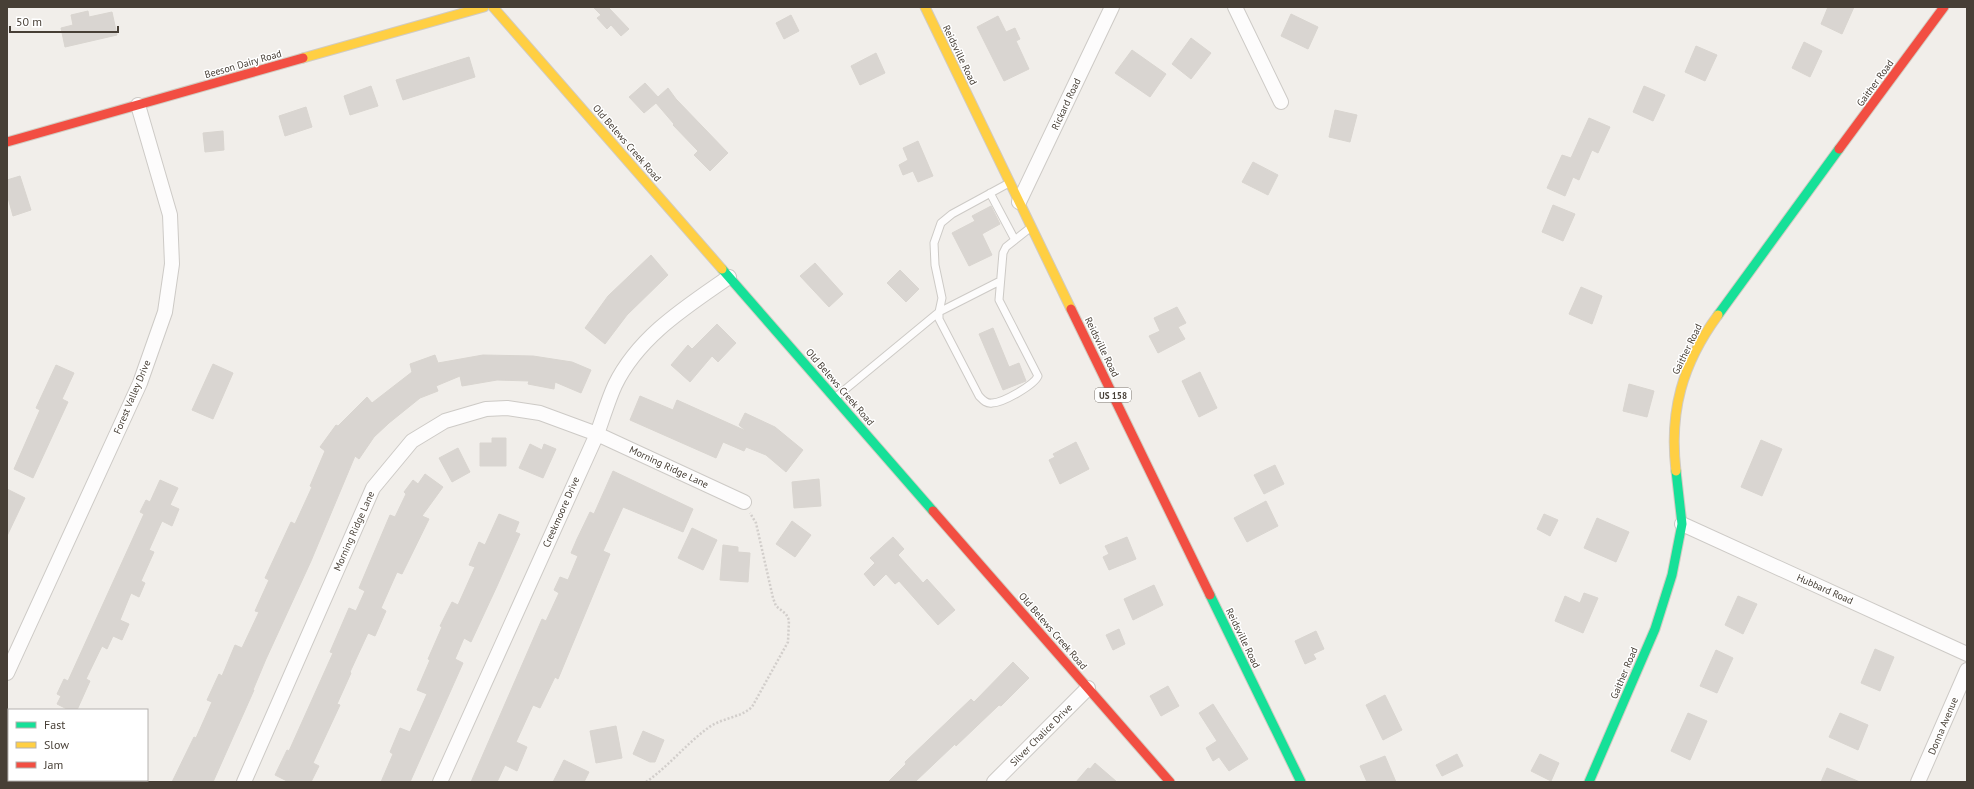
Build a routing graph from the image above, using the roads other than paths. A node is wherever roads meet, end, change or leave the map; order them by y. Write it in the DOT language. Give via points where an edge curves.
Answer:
graph roads {
  1 [pos="484,7"];
  2 [pos="493,7"];
  3 [pos="925,7"];
  4 [pos="1112,7"];
  5 [pos="1235,7"];
  6 [pos="1944,7"];
  7 [pos="1281,102"];
  8 [pos="138,105"];
  9 [pos="7,142"];
  10 [pos="1010,183"];
  11 [pos="990,193"];
  12 [pos="1019,202"];
  13 [pos="1031,227"];
  14 [pos="1015,240"];
  15 [pos="729,277"];
  16 [pos="1000,281"];
  17 [pos="939,312"];
  18 [pos="835,398"];
  19 [pos="597,434"];
  20 [pos="744,502"];
  21 [pos="1682,524"];
  22 [pos="1967,654"];
  23 [pos="1967,670"];
  24 [pos="7,673"];
  25 [pos="1088,688"];
  26 [pos="244,782"];
  27 [pos="440,782"];
  28 [pos="994,782"];
  29 [pos="1170,782"];
  30 [pos="1301,782"];
  31 [pos="1589,782"];
  32 [pos="1918,782"];
  1 -- 8 [label="main road, Beeson Dairy Road"];
  2 -- 15 [label="main road, Old Belews Creek Road"];
  3 -- 10 [label="main road, Reidsville Road / US 158"];
  4 -- 12 [label="street, Rickard Road"];
  5 -- 7 [label="street"];
  6 -- 21 [label="main road, Gaither Road" via="1707,330 1686,372 1676,406 1673,444"];
  8 -- 9 [label="main road, Beeson Dairy Road"];
  8 -- 24 [label="street, Forest Valley Drive" via="170,216 172,264 165,312 140,383"];
  10 -- 11 [label="lane"];
  10 -- 12 [label="main road, Reidsville Road / US 158"];
  11 -- 14 [label="lane"];
  11 -- 17 [label="lane" via="941,223 934,254 942,298"];
  12 -- 13 [label="main road, Reidsville Road / US 158"];
  13 -- 14 [label="lane"];
  13 -- 30 [label="main road, Reidsville Road / US 158"];
  14 -- 16 [label="lane" via="1003,253"];
  15 -- 18 [label="main road, Old Belews Creek Road"];
  15 -- 19 [label="street, Creekmoore Drive" via="681,310 653,334 628,364 615,385"];
  16 -- 17 [label="lane"];
  16 -- 17 [label="lane" via="999,300 1038,376 1028,387 993,403 986,403 979,396 939,319"];
  17 -- 18 [label="lane"];
  18 -- 25 [label="main road, Old Belews Creek Road"];
  19 -- 20 [label="street, Morning Ridge Lane"];
  19 -- 26 [label="street, Morning Ridge Lane" via="540,413 507,408 486,409 445,421 412,442 373,488"];
  19 -- 27 [label="street, Creekmoore Drive"];
  21 -- 22 [label="street, Hubbard Road"];
  21 -- 31 [label="main road, Gaither Road" via="1672,575 1655,629"];
  23 -- 32 [label="street, Donna Avenue"];
  25 -- 28 [label="street, Silver Chalice Drive"];
  25 -- 29 [label="main road, Old Belews Creek Road"];
}
